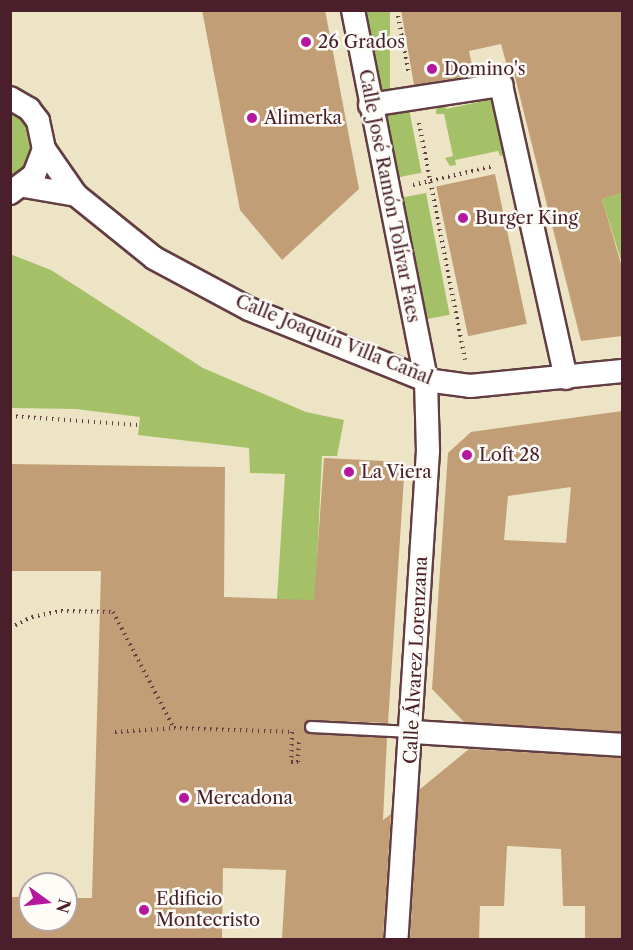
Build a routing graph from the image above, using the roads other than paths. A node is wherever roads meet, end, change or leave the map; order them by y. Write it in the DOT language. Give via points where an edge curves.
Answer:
graph roads {
  1 [pos="353,10"];
  2 [pos="10,98"];
  3 [pos="370,105"];
  4 [pos="44,149"];
  5 [pos="17,189"];
  6 [pos="76,195"];
  7 [pos="622,371"];
  8 [pos="566,378"];
  9 [pos="426,380"];
  10 [pos="311,727"];
  11 [pos="412,732"];
  12 [pos="622,745"];
  13 [pos="396,939"];
  1 -- 3 [label="street, Calle José Ramón Tolívar Faes"];
  2 -- 4 [label="street" via="29,109 38,121"];
  3 -- 8 [label="street" via="501,85"];
  3 -- 9 [label="street, Calle José Ramón Tolívar Faes"];
  4 -- 5 [label="street" via="41,163"];
  4 -- 6 [label="street"];
  5 -- 6 [label="street"];
  6 -- 9 [label="street, Calle Joaquín Villa Cañal" via="154,258 249,309"];
  7 -- 8 [label="street, Calle Joaquín Villa Cañal"];
  8 -- 9 [label="street, Calle Joaquín Villa Cañal" via="470,386"];
  9 -- 11 [label="street, Calle Álvarez Lorenzana" via="428,451"];
  10 -- 11 [label="lane"];
  11 -- 12 [label="street"];
  11 -- 13 [label="street, Calle Álvarez Lorenzana"];
}
